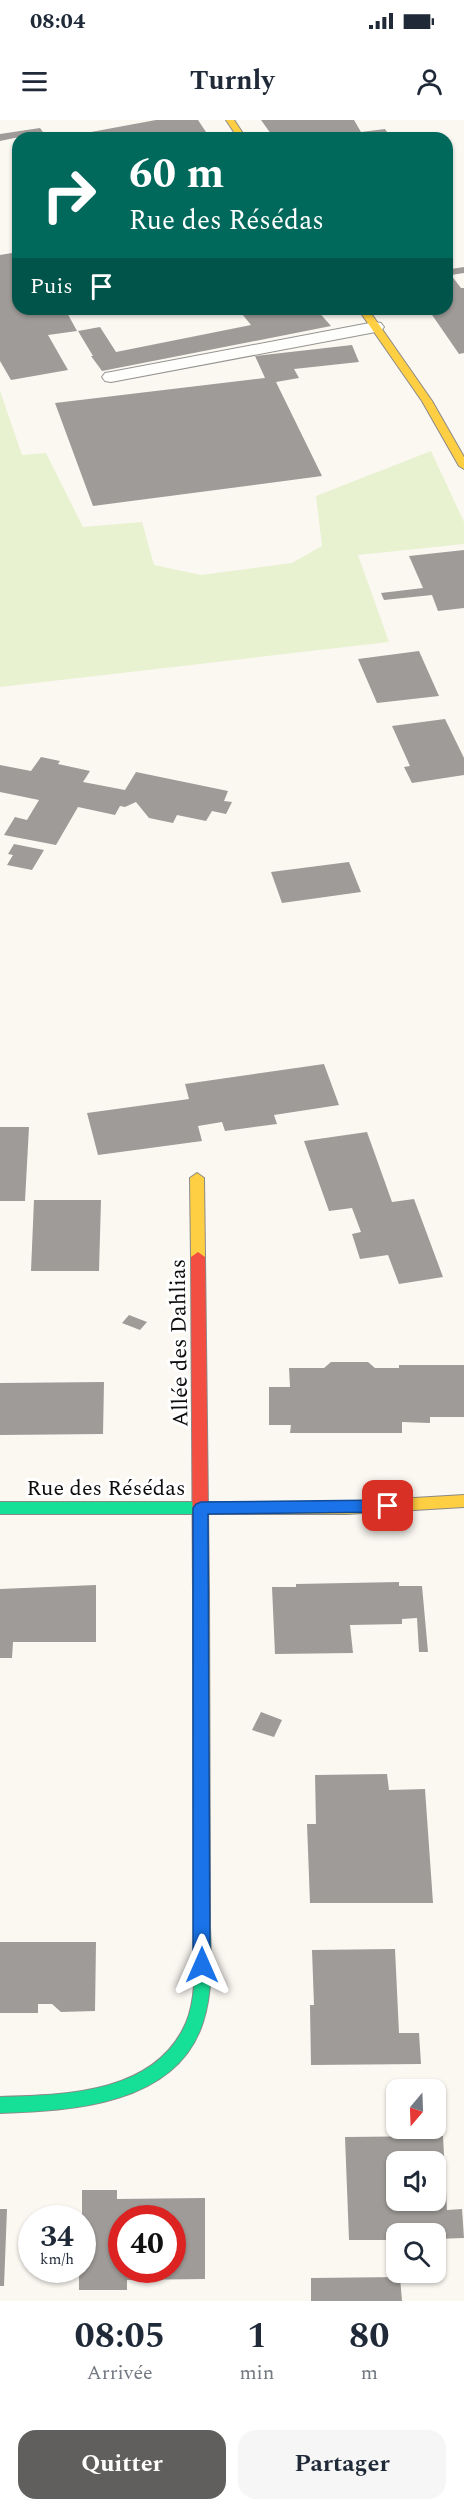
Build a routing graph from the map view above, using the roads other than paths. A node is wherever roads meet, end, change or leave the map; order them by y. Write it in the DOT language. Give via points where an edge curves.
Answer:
graph roads {
  1 [pos="367,315"];
  2 [pos="375,327"];
  3 [pos="111,377"];
  4 [pos="464,466"];
  5 [pos="197,1178"];
  6 [pos="464,1502"];
  7 [pos="0,1508"];
  8 [pos="201,1508"];
  9 [pos="0,2105"];
  1 -- 2 [label="street"];
  2 -- 3 [label="lane"];
  2 -- 4 [label="street" via="406,368"];
  5 -- 8 [label="street, Allée des Dahlias"];
  6 -- 8 [label="street, Rue des Résédas" via="347,1508"];
  7 -- 8 [label="street, Rue des Résédas"];
  8 -- 9 [label="street, Allée des Dahlias" via="202,1988 197,2015 186,2042 168,2064 144,2080 87,2100"];
}
